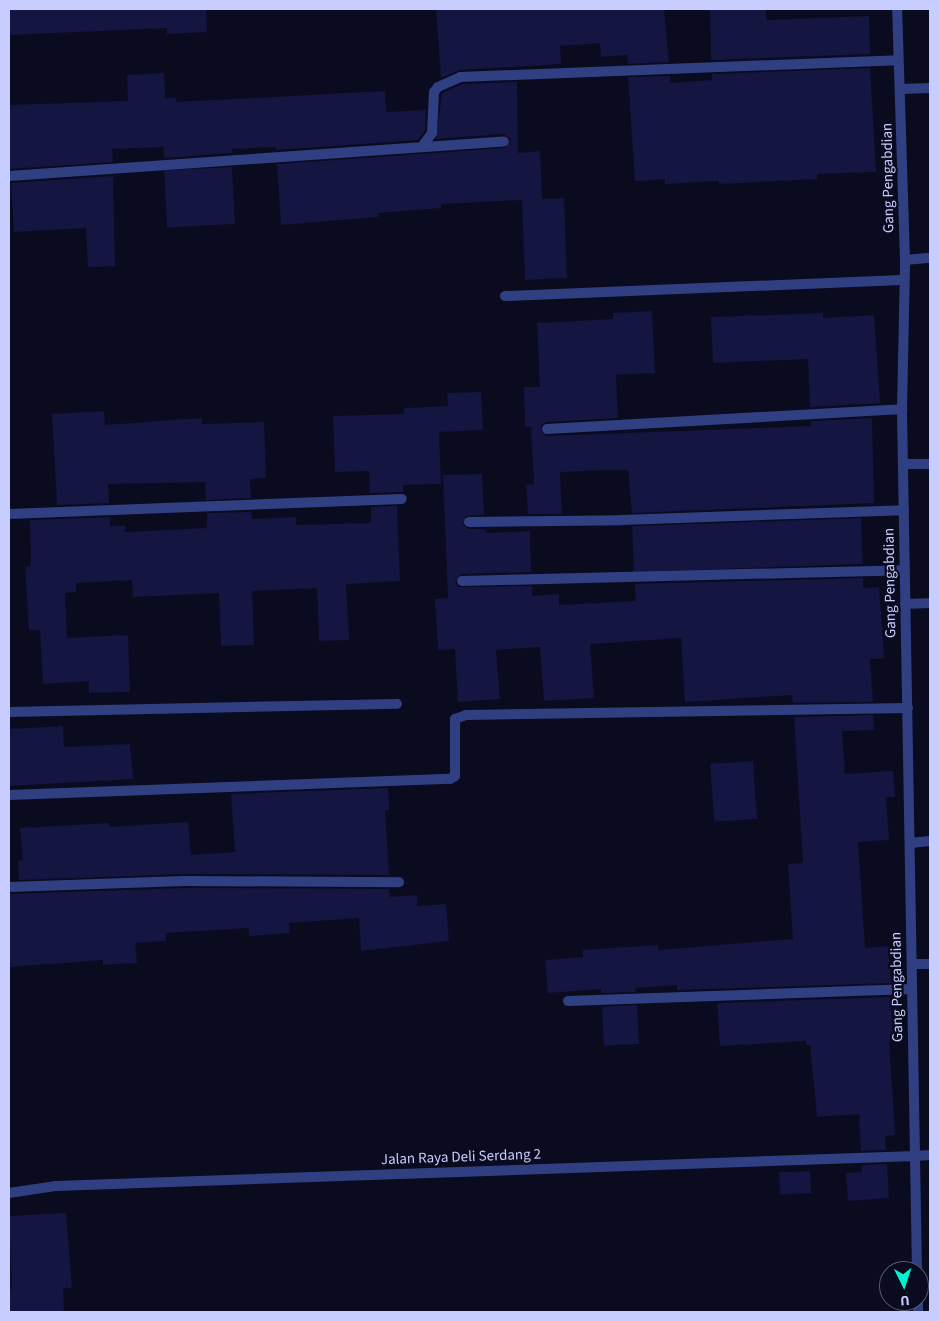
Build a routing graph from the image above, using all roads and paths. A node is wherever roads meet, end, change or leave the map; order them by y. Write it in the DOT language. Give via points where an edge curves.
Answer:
graph roads {
  1 [pos="897,9"];
  2 [pos="898,60"];
  3 [pos="930,88"];
  4 [pos="901,89"];
  5 [pos="504,141"];
  6 [pos="424,144"];
  7 [pos="9,176"];
  8 [pos="930,258"];
  9 [pos="905,260"];
  10 [pos="902,280"];
  11 [pos="505,296"];
  12 [pos="902,409"];
  13 [pos="547,429"];
  14 [pos="903,464"];
  15 [pos="930,464"];
  16 [pos="402,499"];
  17 [pos="904,510"];
  18 [pos="9,514"];
  19 [pos="469,522"];
  20 [pos="905,570"];
  21 [pos="462,581"];
  22 [pos="930,603"];
  23 [pos="905,604"];
  24 [pos="397,704"];
  25 [pos="908,708"];
  26 [pos="9,712"];
  27 [pos="9,795"];
  28 [pos="930,841"];
  29 [pos="910,843"];
  30 [pos="399,882"];
  31 [pos="9,887"];
  32 [pos="912,964"];
  33 [pos="930,964"];
  34 [pos="912,989"];
  35 [pos="568,1001"];
  36 [pos="915,1156"];
  37 [pos="930,1156"];
  38 [pos="9,1193"];
  39 [pos="917,1261"];
  1 -- 2 [label="street, Gang Pengabdian"];
  2 -- 4 [label="street, Gang Pengabdian"];
  2 -- 6 [label="street" via="460,77 434,92 432,133"];
  3 -- 4 [label="street"];
  4 -- 9 [label="street, Gang Pengabdian"];
  5 -- 6 [label="street"];
  6 -- 7 [label="street"];
  8 -- 9 [label="street"];
  9 -- 10 [label="street, Gang Pengabdian"];
  10 -- 11 [label="street"];
  10 -- 12 [label="street, Gang Pengabdian"];
  12 -- 13 [label="street"];
  12 -- 14 [label="street, Gang Pengabdian"];
  14 -- 15 [label="street"];
  14 -- 17 [label="street, Gang Pengabdian"];
  16 -- 18 [label="street"];
  17 -- 19 [label="street"];
  17 -- 20 [label="street, Gang Pengabdian"];
  20 -- 21 [label="street"];
  20 -- 23 [label="street, Gang Pengabdian"];
  22 -- 23 [label="street"];
  23 -- 25 [label="street, Gang Pengabdian"];
  24 -- 26 [label="street"];
  25 -- 27 [label="street" via="466,715 454,720 455,776 450,779"];
  25 -- 29 [label="street, Gang Pengabdian"];
  28 -- 29 [label="street"];
  29 -- 32 [label="street, Gang Pengabdian"];
  30 -- 31 [label="street" via="184,881"];
  32 -- 33 [label="street"];
  32 -- 34 [label="street, Gang Pengabdian"];
  34 -- 35 [label="street"];
  34 -- 36 [label="street, Gang Pengabdian"];
  36 -- 37 [label="street, Jalan Raya Deli Serdang 2"];
  36 -- 38 [label="street, Jalan Raya Deli Serdang 2" via="56,1186"];
  36 -- 39 [label="street, Gang Pengabdian"];
}
